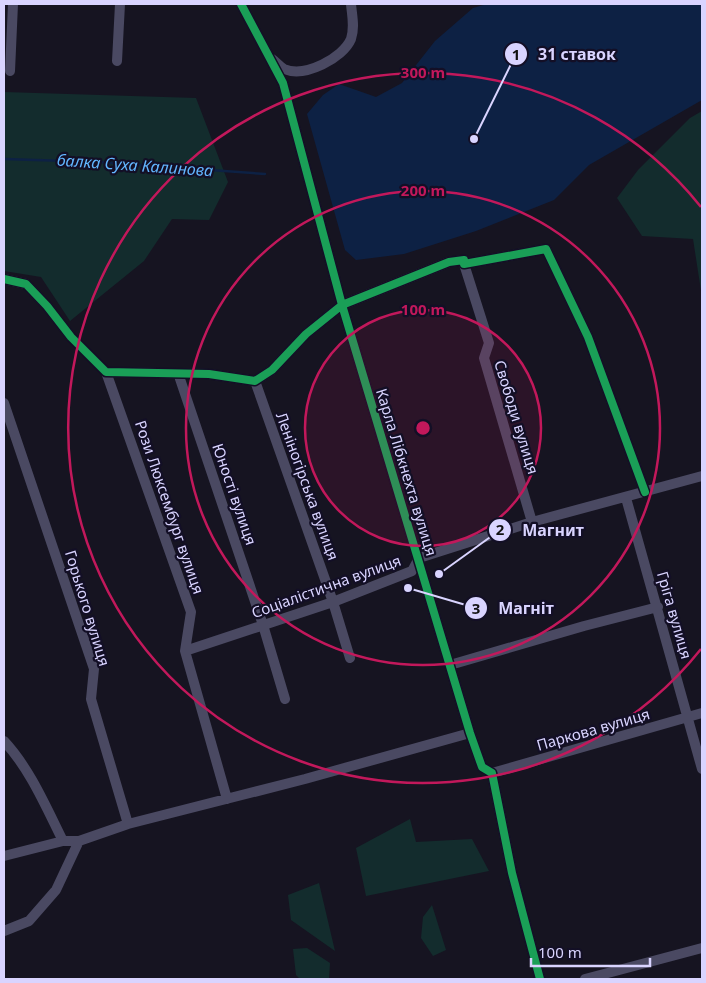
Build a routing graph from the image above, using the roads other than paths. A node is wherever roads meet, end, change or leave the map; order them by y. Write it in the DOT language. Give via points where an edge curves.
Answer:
graph roads {
  1 [pos="13,4"];
  2 [pos="120,4"];
  3 [pos="241,4"];
  4 [pos="351,4"];
  5 [pos="271,59"];
  6 [pos="117,61"];
  7 [pos="10,71"];
  8 [pos="464,264"];
  9 [pos="4,279"];
  10 [pos="342,305"];
  11 [pos="106,372"];
  12 [pos="178,373"];
  13 [pos="255,381"];
  14 [pos="4,403"];
  15 [pos="702,476"];
  16 [pos="645,492"];
  17 [pos="626,498"];
  18 [pos="532,522"];
  19 [pos="419,558"];
  20 [pos="333,602"];
  21 [pos="658,607"];
  22 [pos="263,625"];
  23 [pos="185,651"];
  24 [pos="350,658"];
  25 [pos="450,665"];
  26 [pos="285,699"];
  27 [pos="702,713"];
  28 [pos="688,717"];
  29 [pos="470,733"];
  30 [pos="4,741"];
  31 [pos="702,770"];
  32 [pos="492,773"];
  33 [pos="227,799"];
  34 [pos="128,824"];
  35 [pos="63,841"];
  36 [pos="79,841"];
  37 [pos="4,856"];
  38 [pos="4,931"];
  39 [pos="702,948"];
  40 [pos="540,979"];
  41 [pos="585,979"];
  1 -- 7 [label="street"];
  2 -- 6 [label="street"];
  3 -- 5 [label="street, Карла Лібкнехта вулиця"];
  4 -- 5 [label="street" via="353,31 346,48 340,53 308,70 285,69"];
  5 -- 10 [label="street, Карла Лібкнехта вулиця" via="283,83"];
  8 -- 10 [label="street" via="464,260 449,262"];
  8 -- 16 [label="street" via="546,249 588,337"];
  8 -- 18 [label="street, Свободи вулиця" via="489,344 484,358"];
  9 -- 11 [label="street" via="26,284 70,337"];
  10 -- 13 [label="street" via="306,334 272,370"];
  10 -- 19 [label="street, Карла Лібкнехта вулиця"];
  11 -- 12 [label="street"];
  11 -- 23 [label="street, Рози Люксембург вулиця" via="191,612"];
  12 -- 13 [label="street"];
  12 -- 22 [label="street, Юності вулиця"];
  13 -- 20 [label="street, Леніногірська вулиця"];
  14 -- 34 [label="street, Горького вулиця" via="94,668 91,698"];
  15 -- 16 [label="street, Соціалістична вулиця"];
  16 -- 17 [label="street, Соціалістична вулиця"];
  17 -- 18 [label="street, Соціалістична вулиця"];
  17 -- 21 [label="street, Гріга вулиця"];
  18 -- 19 [label="street, Соціалістична вулиця"];
  19 -- 20 [label="street, Соціалістична вулиця" via="412,570"];
  19 -- 25 [label="street, Карла Лібкнехта вулиця"];
  20 -- 22 [label="street, Соціалістична вулиця"];
  20 -- 24 [label="street, Леніногірська вулиця"];
  21 -- 25 [label="street"];
  21 -- 28 [label="street, Гріга вулиця"];
  22 -- 23 [label="street, Соціалістична вулиця"];
  22 -- 26 [label="street, Юності вулиця"];
  23 -- 33 [label="street, Рози Люксембург вулиця"];
  25 -- 29 [label="street, Карла Лібкнехта вулиця"];
  27 -- 28 [label="street, Паркова вулиця"];
  28 -- 31 [label="street, Гріга вулиця"];
  28 -- 32 [label="street, Паркова вулиця"];
  29 -- 32 [label="street, Карла Лібкнехта вулиця" via="482,767"];
  29 -- 33 [label="street"];
  30 -- 35 [label="street" via="34,785"];
  32 -- 40 [label="street, Карла Лібкнехта вулиця" via="512,873"];
  33 -- 34 [label="street"];
  34 -- 36 [label="street"];
  35 -- 36 [label="street"];
  35 -- 37 [label="street"];
  36 -- 38 [label="street" via="56,890 29,921"];
  39 -- 41 [label="street"];
}
